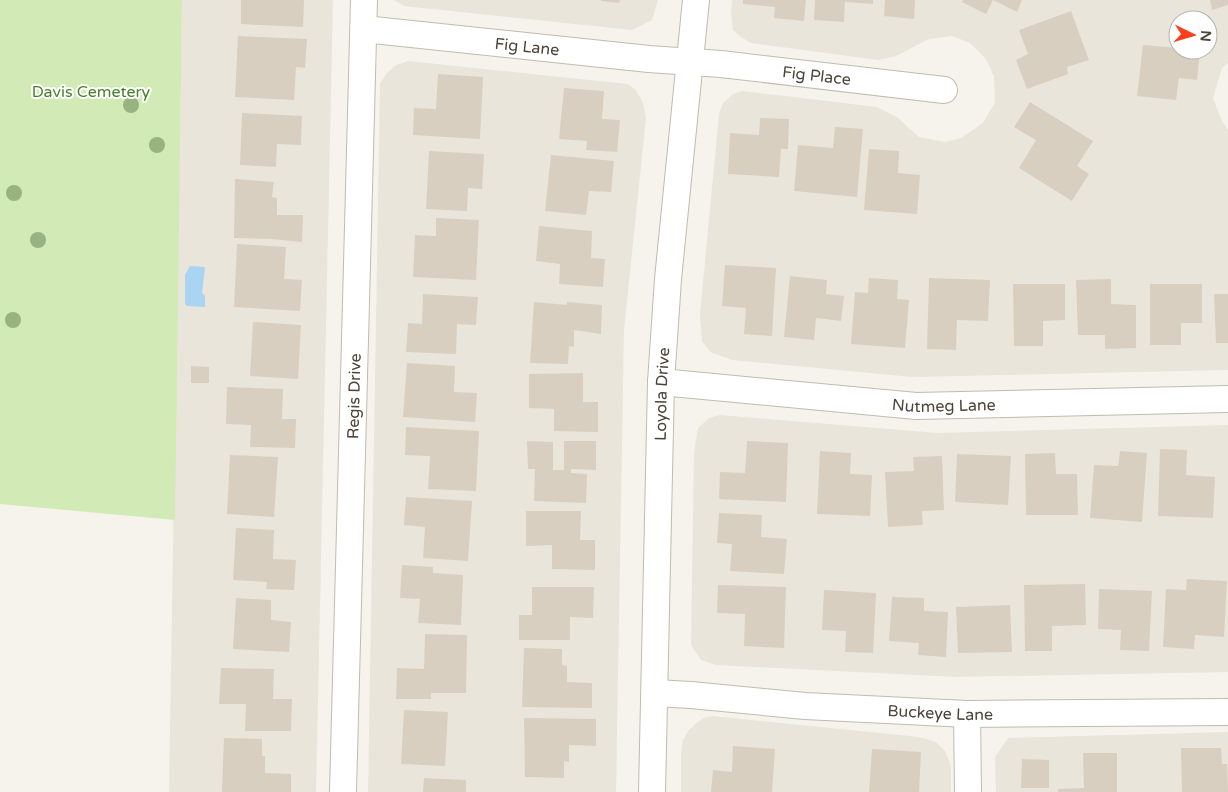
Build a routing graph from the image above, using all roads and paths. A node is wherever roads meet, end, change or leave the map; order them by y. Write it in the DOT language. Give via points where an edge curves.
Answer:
graph roads {
  1 [pos="364,0"];
  2 [pos="696,0"];
  3 [pos="364,29"];
  4 [pos="689,61"];
  5 [pos="944,90"];
  6 [pos="661,382"];
  7 [pos="1228,399"];
  8 [pos="655,693"];
  9 [pos="1228,712"];
  10 [pos="967,714"];
  11 [pos="343,792"];
  12 [pos="652,792"];
  13 [pos="968,792"];
  1 -- 3 [label="street, Regis Drive"];
  2 -- 4 [label="street, Loyola Drive"];
  3 -- 4 [label="street, Fig Lane"];
  3 -- 11 [label="street, Regis Drive"];
  4 -- 5 [label="street, Fig Place"];
  4 -- 6 [label="street, Loyola Drive"];
  6 -- 7 [label="street, Nutmeg Lane" via="916,406"];
  6 -- 8 [label="street, Loyola Drive"];
  8 -- 10 [label="street, Buckeye Lane" via="805,706"];
  8 -- 12 [label="street, Loyola Drive"];
  9 -- 10 [label="street, Buckeye Lane"];
  10 -- 13 [label="street"];
}
